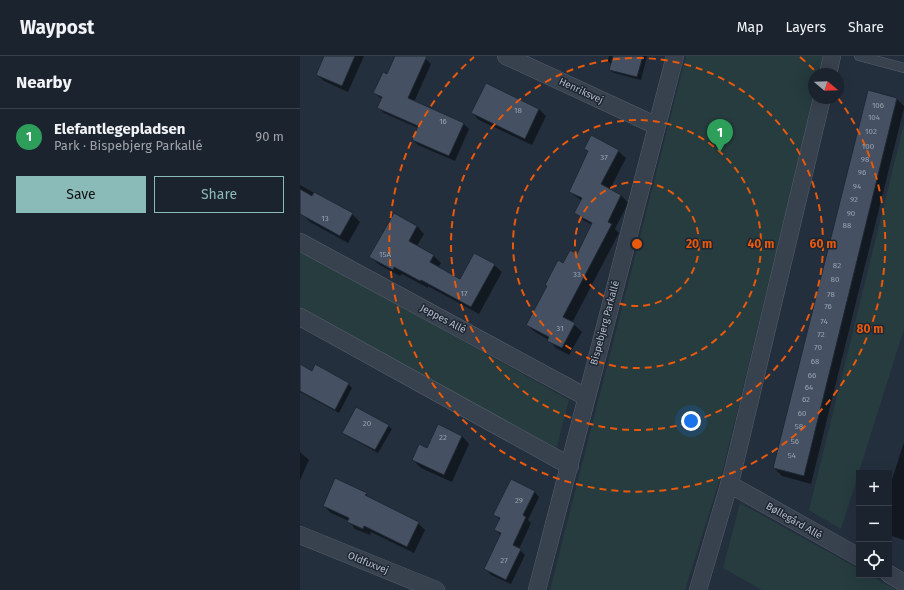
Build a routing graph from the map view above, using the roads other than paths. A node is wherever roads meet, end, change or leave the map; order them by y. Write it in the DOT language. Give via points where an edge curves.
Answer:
graph roads {
  1 [pos="506,56"];
  2 [pos="675,56"];
  3 [pos="832,56"];
  4 [pos="858,56"];
  5 [pos="829,68"];
  6 [pos="904,68"];
  7 [pos="821,104"];
  8 [pos="657,126"];
  9 [pos="300,242"];
  10 [pos="300,317"];
  11 [pos="586,397"];
  12 [pos="570,466"];
  13 [pos="729,484"];
  14 [pos="300,535"];
  15 [pos="856,555"];
  16 [pos="892,576"];
  17 [pos="904,583"];
  18 [pos="436,590"];
  19 [pos="537,590"];
  20 [pos="698,590"];
  1 -- 8 [label="street, Henriksvej"];
  2 -- 8 [label="street, Bispebjerg Parkallé"];
  3 -- 5 [label="street"];
  4 -- 6 [label="lane"];
  7 -- 13 [label="street"];
  8 -- 11 [label="street, Bispebjerg Parkallé"];
  9 -- 11 [label="street, Jeppes Allé"];
  10 -- 12 [label="street"];
  11 -- 12 [label="street, Bispebjerg Parkallé"];
  12 -- 19 [label="street, Bispebjerg Parkallé"];
  13 -- 15 [label="street, Bøllegård Allé"];
  13 -- 20 [label="street"];
  14 -- 18 [label="street, Oldfuxvej"];
  16 -- 17 [label="street"];
}
